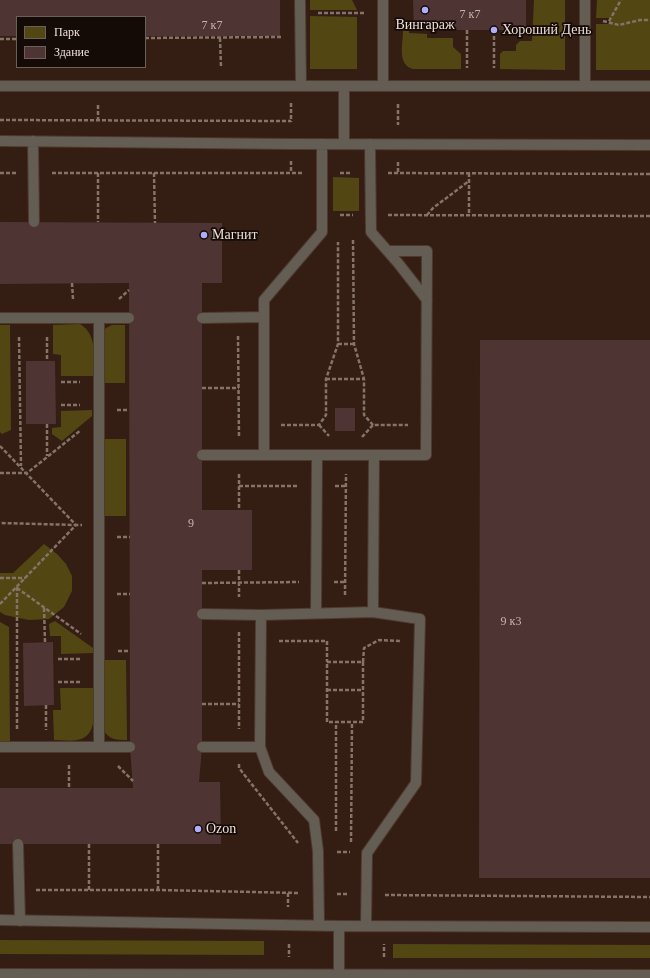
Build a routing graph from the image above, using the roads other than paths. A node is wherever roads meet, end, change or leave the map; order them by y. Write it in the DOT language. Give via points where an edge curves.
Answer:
graph roads {
  1 [pos="300,0"];
  2 [pos="383,0"];
  3 [pos="585,0"];
  4 [pos="0,86"];
  5 [pos="301,86"];
  6 [pos="344,86"];
  7 [pos="383,86"];
  8 [pos="585,86"];
  9 [pos="650,86"];
  10 [pos="0,141"];
  11 [pos="33,141"];
  12 [pos="322,144"];
  13 [pos="344,144"];
  14 [pos="370,144"];
  15 [pos="650,145"];
  16 [pos="34,222"];
  17 [pos="388,251"];
  18 [pos="426,300"];
  19 [pos="264,317"];
  20 [pos="0,318"];
  21 [pos="98,318"];
  22 [pos="129,318"];
  23 [pos="202,318"];
  24 [pos="202,455"];
  25 [pos="264,455"];
  26 [pos="317,455"];
  27 [pos="374,455"];
  28 [pos="316,612"];
  29 [pos="374,612"];
  30 [pos="202,614"];
  31 [pos="261,615"];
  32 [pos="0,747"];
  33 [pos="99,747"];
  34 [pos="130,747"];
  35 [pos="202,747"];
  36 [pos="260,747"];
  37 [pos="18,844"];
  38 [pos="0,920"];
  39 [pos="20,920"];
  40 [pos="319,925"];
  41 [pos="339,926"];
  42 [pos="366,926"];
  43 [pos="650,927"];
  44 [pos="5,975"];
  45 [pos="650,975"];
  46 [pos="339,976"];
  47 [pos="440,976"];
  1 -- 5 [label="lane"];
  2 -- 7 [label="lane"];
  3 -- 8 [label="lane"];
  4 -- 5 [label="lane"];
  5 -- 6 [label="lane"];
  6 -- 7 [label="lane"];
  6 -- 13 [label="lane"];
  7 -- 8 [label="lane"];
  8 -- 9 [label="lane"];
  10 -- 11 [label="lane"];
  11 -- 12 [label="lane"];
  11 -- 16 [label="lane"];
  12 -- 13 [label="lane"];
  12 -- 19 [label="lane" via="322,232 264,300"];
  13 -- 14 [label="lane"];
  14 -- 15 [label="lane"];
  14 -- 17 [label="lane" via="371,232"];
  17 -- 18 [label="lane"];
  17 -- 18 [label="lane" via="427,251"];
  18 -- 27 [label="lane" via="426,455"];
  19 -- 23 [label="lane"];
  19 -- 25 [label="lane"];
  20 -- 21 [label="lane"];
  21 -- 22 [label="lane"];
  21 -- 33 [label="lane"];
  24 -- 25 [label="lane"];
  25 -- 26 [label="lane"];
  26 -- 27 [label="lane"];
  26 -- 28 [label="lane"];
  27 -- 29 [label="lane"];
  28 -- 29 [label="lane"];
  28 -- 31 [label="lane"];
  29 -- 42 [label="lane" via="420,619 421,641 416,783 367,853"];
  30 -- 31 [label="lane"];
  31 -- 36 [label="lane"];
  32 -- 33 [label="lane"];
  33 -- 34 [label="lane"];
  35 -- 36 [label="lane"];
  36 -- 40 [label="lane" via="269,772 314,820 318,851"];
  37 -- 39 [label="lane"];
  38 -- 39 [label="lane"];
  39 -- 40 [label="lane"];
  40 -- 41 [label="lane"];
  41 -- 42 [label="lane"];
  41 -- 46 [label="lane"];
  42 -- 43 [label="lane"];
  44 -- 46 [label="lane"];
  45 -- 47 [label="lane"];
  46 -- 47 [label="lane"];
}
